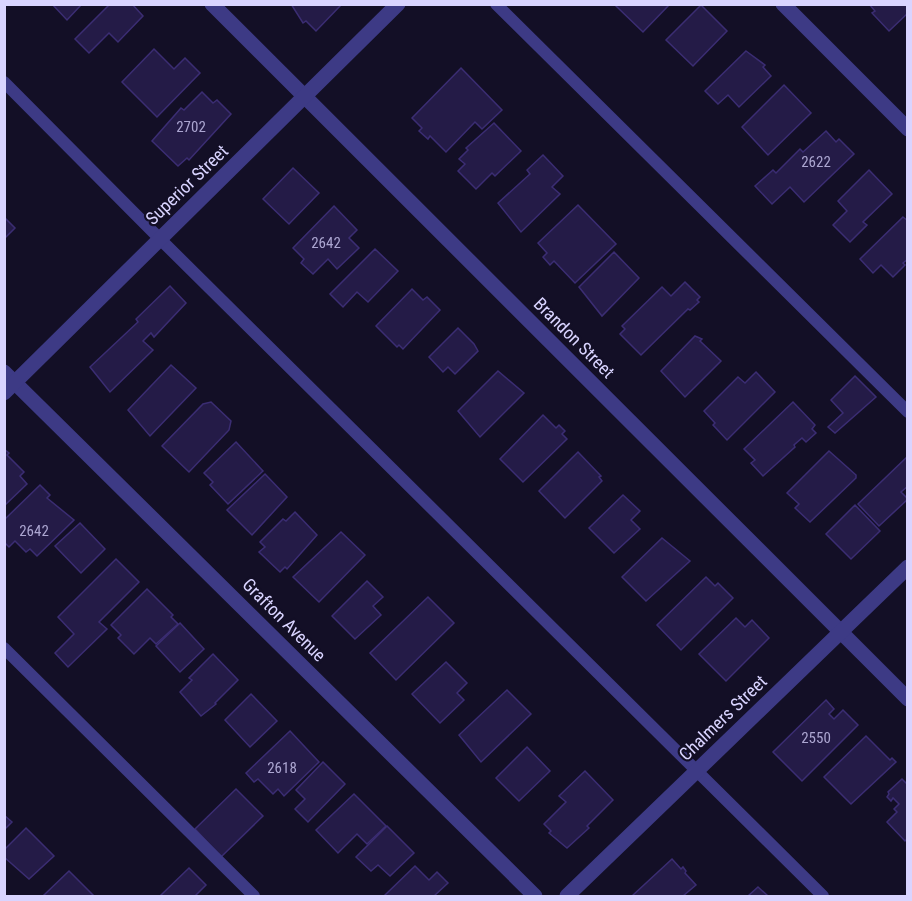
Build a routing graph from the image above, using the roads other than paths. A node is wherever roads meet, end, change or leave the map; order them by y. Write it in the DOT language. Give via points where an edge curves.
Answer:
graph roads {
  1 [pos="212,4"];
  2 [pos="398,4"];
  3 [pos="496,4"];
  4 [pos="783,4"];
  5 [pos="4,82"];
  6 [pos="305,96"];
  7 [pos="908,129"];
  8 [pos="160,238"];
  9 [pos="8,383"];
  10 [pos="908,412"];
  11 [pos="908,567"];
  12 [pos="841,633"];
  13 [pos="4,648"];
  14 [pos="908,699"];
  15 [pos="697,770"];
  16 [pos="254,897"];
  17 [pos="535,897"];
  18 [pos="567,897"];
  19 [pos="823,897"];
  1 -- 6 [label="street, Brandon Street"];
  2 -- 6 [label="street, Superior Street"];
  3 -- 10 [label="lane"];
  4 -- 7 [label="street"];
  5 -- 8 [label="lane"];
  6 -- 8 [label="street, Superior Street"];
  6 -- 12 [label="street, Brandon Street"];
  8 -- 9 [label="street, Superior Street"];
  8 -- 15 [label="lane"];
  9 -- 17 [label="street, Grafton Avenue"];
  11 -- 12 [label="street, Chalmers Street"];
  12 -- 14 [label="street, Brandon Street"];
  12 -- 15 [label="street, Chalmers Street"];
  13 -- 16 [label="lane"];
  15 -- 18 [label="street, Chalmers Street"];
  15 -- 19 [label="lane"];
}
